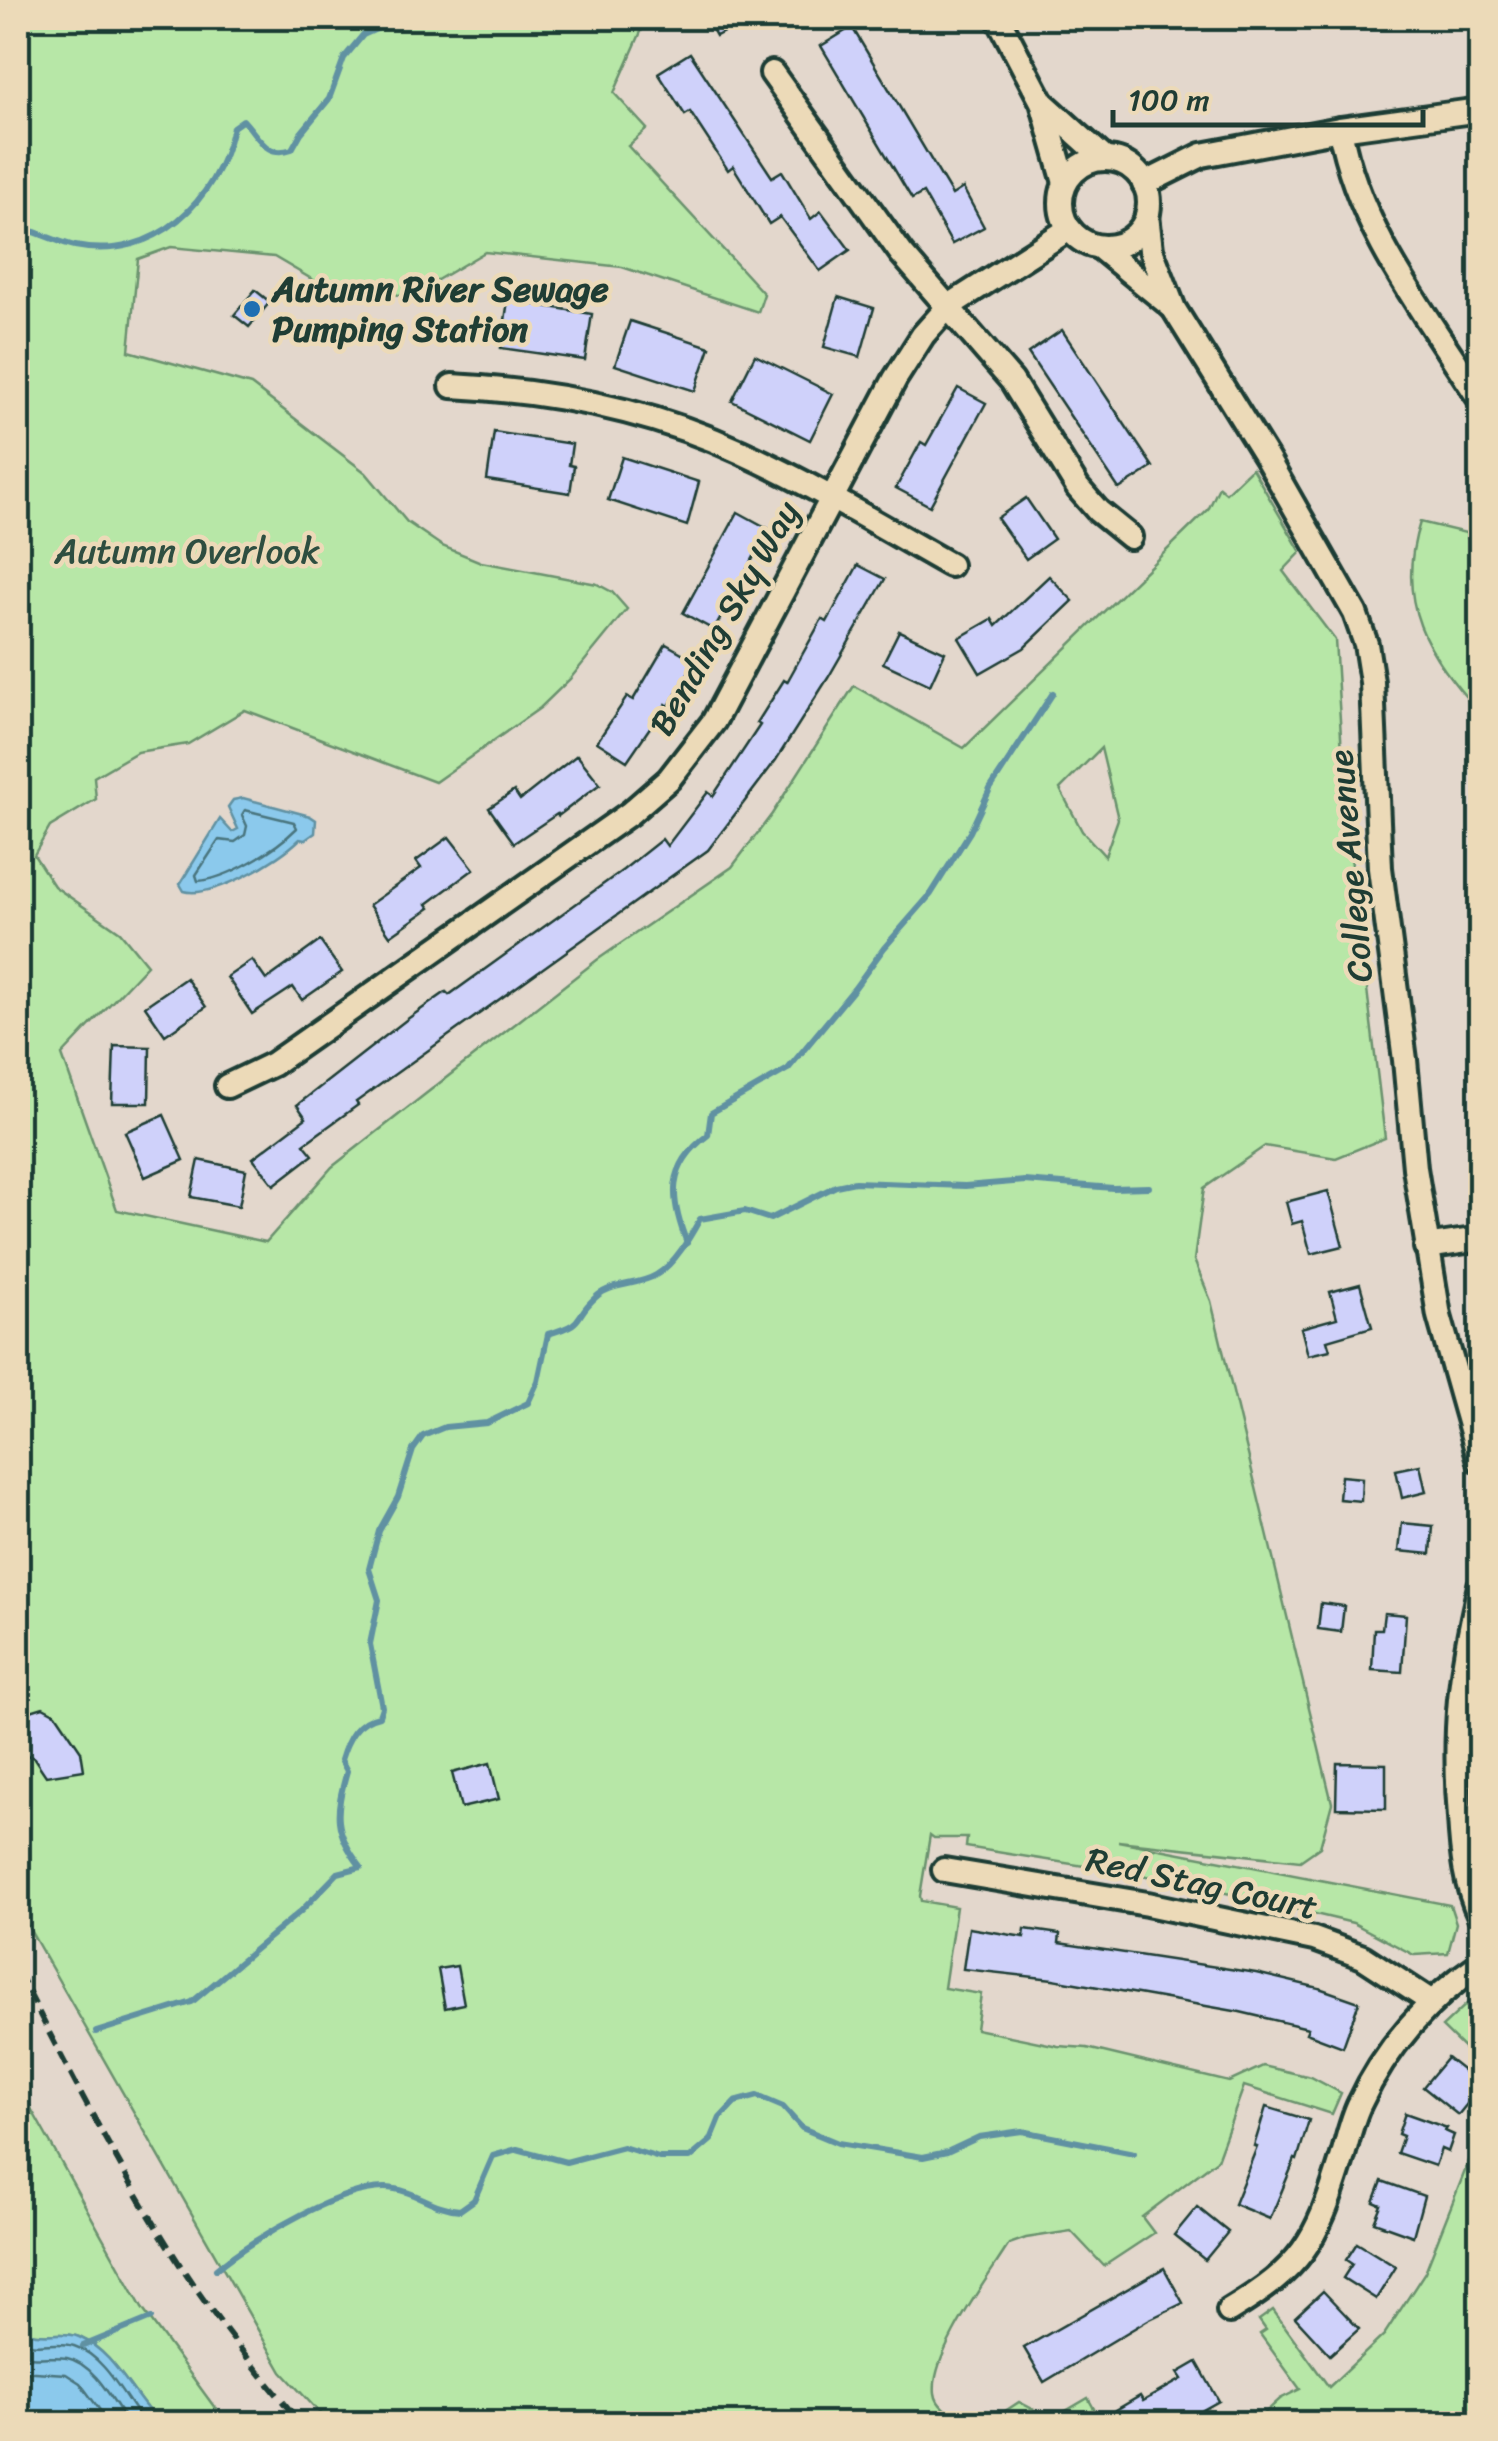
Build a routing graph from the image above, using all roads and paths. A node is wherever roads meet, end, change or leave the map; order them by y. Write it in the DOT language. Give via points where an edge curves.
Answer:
graph roads {
  1 [pos="998,18"];
  2 [pos="772,72"];
  3 [pos="1042,102"];
  4 [pos="1480,110"];
  5 [pos="1340,130"];
  6 [pos="1105,159"];
  7 [pos="1065,182"];
  8 [pos="1144,184"];
  9 [pos="1147,215"];
  10 [pos="1069,228"];
  11 [pos="1100,247"];
  12 [pos="949,306"];
  13 [pos="1174,308"];
  14 [pos="452,386"];
  15 [pos="1477,395"];
  16 [pos="832,499"];
  17 [pos="1130,536"];
  18 [pos="950,565"];
  19 [pos="227,1086"];
  20 [pos="1480,1239"];
  21 [pos="1426,1248"];
  22 [pos="1480,1461"];
  23 [pos="1480,1586"];
  24 [pos="944,1870"];
  25 [pos="1480,1916"];
  26 [pos="1480,1964"];
  27 [pos="1432,2002"];
  28 [pos="1229,2311"];
  1 -- 3 [label="street"];
  2 -- 12 [label="street" via="865,206"];
  3 -- 6 [label="street"];
  3 -- 7 [label="street"];
  4 -- 5 [label="street"];
  5 -- 8 [label="street" via="1202,155"];
  5 -- 15 [label="street" via="1365,213"];
  6 -- 7 [label="street" via="1075,170"];
  6 -- 8 [label="street" via="1135,170"];
  7 -- 10 [label="street" via="1061,209"];
  8 -- 9 [label="street, College Avenue"];
  9 -- 11 [label="street" via="1129,239"];
  9 -- 13 [label="street, College Avenue" via="1150,250"];
  10 -- 11 [label="street, College Avenue"];
  10 -- 12 [label="street, Bending Sky Way"];
  11 -- 13 [label="street, College Avenue"];
  12 -- 16 [label="street, Bending Sky Way" via="895,379"];
  12 -- 17 [label="street" via="1012,381 1078,488"];
  13 -- 21 [label="street, College Avenue" via="1356,613 1366,644 1380,868"];
  14 -- 16 [label="street" via="580,400 648,417 739,451"];
  16 -- 18 [label="street"];
  16 -- 19 [label="street, Bending Sky Way" via="714,721 669,779 289,1053"];
  20 -- 21 [label="street"];
  21 -- 22 [label="street, College Avenue" via="1450,1366"];
  23 -- 25 [label="street" via="1462,1662 1456,1774 1463,1860"];
  24 -- 27 [label="street, Red Stag Court" via="1314,1939 1363,1957"];
  26 -- 27 [label="street"];
  27 -- 28 [label="street" via="1403,2034 1358,2106 1316,2232 1294,2265"];
}
